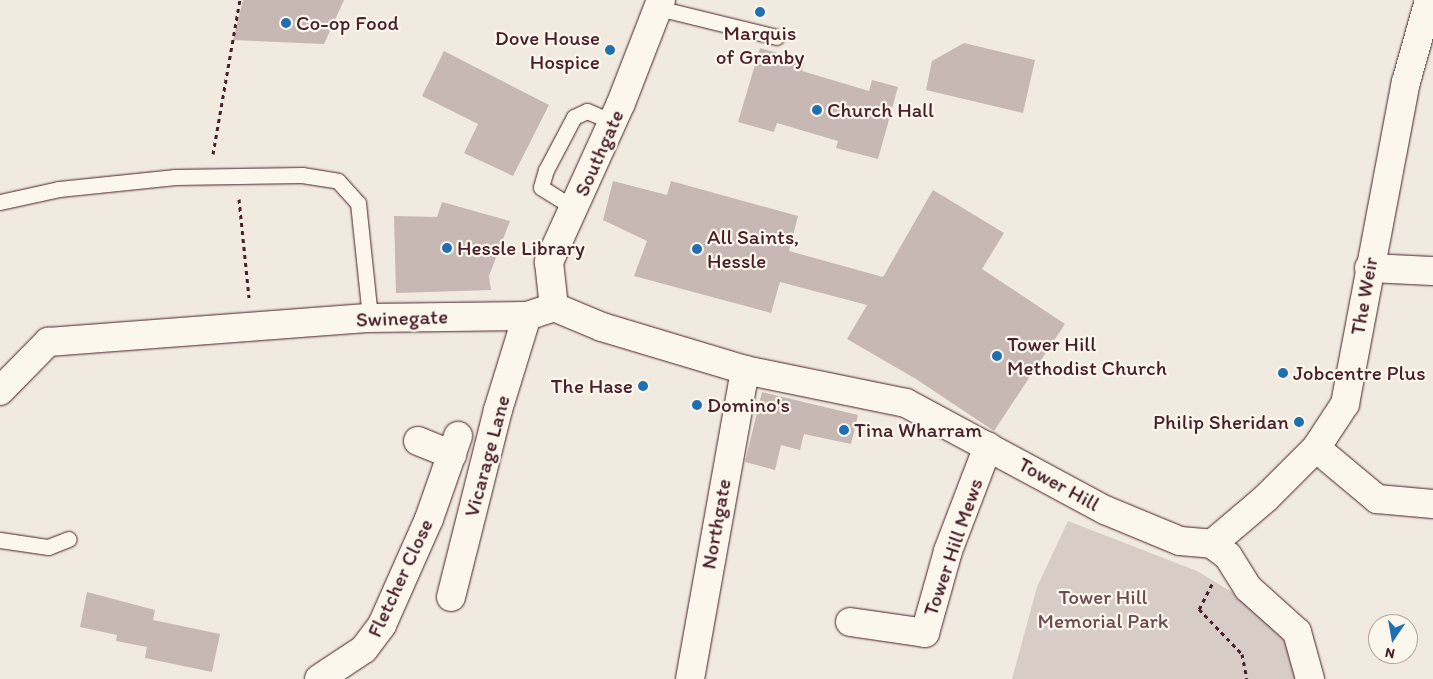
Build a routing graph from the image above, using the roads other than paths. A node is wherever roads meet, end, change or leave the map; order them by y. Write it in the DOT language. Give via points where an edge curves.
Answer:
graph roads {
  1 [pos="1429,0"];
  2 [pos="660,4"];
  3 [pos="777,37"];
  4 [pos="613,122"];
  5 [pos="0,202"];
  6 [pos="574,208"];
  7 [pos="1369,268"];
  8 [pos="1433,271"];
  9 [pos="554,307"];
  10 [pos="527,316"];
  11 [pos="370,318"];
  12 [pos="744,370"];
  13 [pos="0,391"];
  14 [pos="418,441"];
  15 [pos="988,446"];
  16 [pos="1316,448"];
  17 [pos="1433,504"];
  18 [pos="68,539"];
  19 [pos="0,540"];
  20 [pos="1212,544"];
  21 [pos="451,597"];
  22 [pos="850,622"];
  23 [pos="318,679"];
  24 [pos="690,679"];
  25 [pos="1310,679"];
  1 -- 7 [label="street, The Weir" via="1406,82"];
  2 -- 3 [label="lane"];
  2 -- 4 [label="street, Southgate"];
  4 -- 6 [label="street, Southgate"];
  4 -- 6 [label="lane" via="587,111 574,117 546,170 541,187"];
  5 -- 11 [label="lane" via="59,189 175,177 302,175 338,181 358,203"];
  6 -- 9 [label="street, Southgate" via="549,262"];
  7 -- 8 [label="street"];
  7 -- 16 [label="street, The Weir" via="1345,404"];
  9 -- 10 [label="street, Swinegate"];
  9 -- 12 [label="street" via="602,326"];
  10 -- 11 [label="street, Swinegate"];
  10 -- 21 [label="street, Vicarage Lane" via="498,410"];
  11 -- 13 [label="street, Swinegate" via="48,342"];
  12 -- 15 [label="street, Tower Hill" via="906,403"];
  12 -- 24 [label="street, Northgate"];
  14 -- 23 [label="street, Fletcher Close" via="455,445 429,519 382,625 364,650"];
  15 -- 20 [label="street, Tower Hill" via="1105,510 1180,541"];
  15 -- 22 [label="street, Tower Hill Mews" via="948,552 925,633"];
  16 -- 17 [label="street" via="1377,499"];
  16 -- 20 [label="street, The Weir" via="1266,498"];
  18 -- 19 [label="lane" via="48,547"];
  20 -- 25 [label="street" via="1228,556 1248,588 1296,632"];
}
